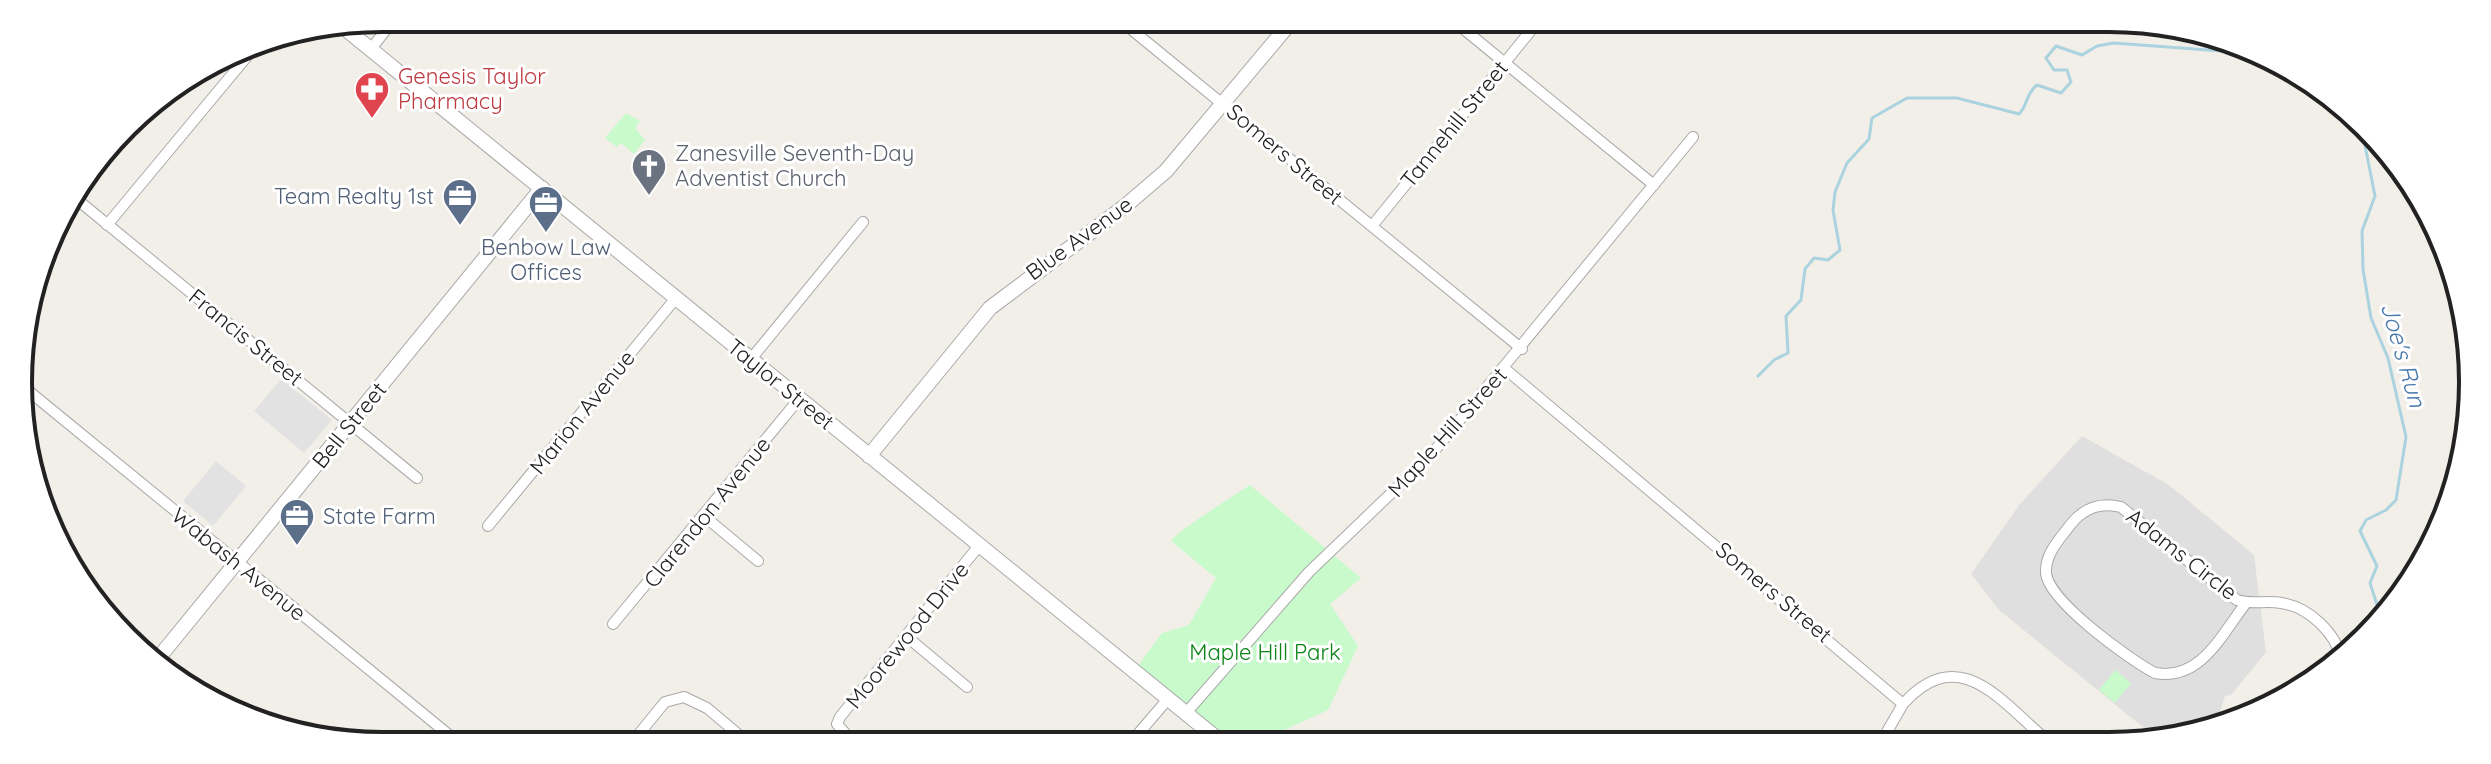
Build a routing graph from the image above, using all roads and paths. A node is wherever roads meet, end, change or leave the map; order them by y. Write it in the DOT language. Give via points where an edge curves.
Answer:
graph roads {
  1 [pos="384,32"];
  2 [pos="1135,32"];
  3 [pos="1283,32"];
  4 [pos="1467,32"];
  5 [pos="1530,32"];
  6 [pos="352,34"];
  7 [pos="371,49"];
  8 [pos="243,61"];
  9 [pos="1505,63"];
  10 [pos="1224,103"];
  11 [pos="1693,137"];
  12 [pos="1654,185"];
  13 [pos="542,188"];
  14 [pos="81,203"];
  15 [pos="863,222"];
  16 [pos="107,225"];
  17 [pos="1372,226"];
  18 [pos="676,298"];
  19 [pos="1522,349"];
  20 [pos="751,359"];
  21 [pos="1504,368"];
  22 [pos="33,394"];
  23 [pos="799,399"];
  24 [pos="351,424"];
  25 [pos="869,456"];
  26 [pos="417,478"];
  27 [pos="704,516"];
  28 [pos="488,526"];
  29 [pos="978,547"];
  30 [pos="758,561"];
  31 [pos="238,562"];
  32 [pos="2246,603"];
  33 [pos="613,624"];
  34 [pos="906,636"];
  35 [pos="2337,648"];
  36 [pos="162,654"];
  37 [pos="967,687"];
  38 [pos="1168,699"];
  39 [pos="1903,704"];
  40 [pos="1186,713"];
  41 [pos="445,732"];
  42 [pos="641,732"];
  43 [pos="735,732"];
  44 [pos="844,732"];
  45 [pos="1140,732"];
  46 [pos="1209,732"];
  47 [pos="1887,732"];
  48 [pos="2037,732"];
  1 -- 7 [label="street"];
  2 -- 10 [label="street, Somers Street"];
  3 -- 10 [label="street, Blue Avenue"];
  4 -- 9 [label="street"];
  5 -- 9 [label="street, Tannehill Street"];
  6 -- 7 [label="street, Taylor Street"];
  7 -- 13 [label="street, Taylor Street"];
  8 -- 16 [label="street"];
  9 -- 12 [label="street"];
  9 -- 17 [label="street, Tannehill Street"];
  10 -- 17 [label="street, Somers Street"];
  10 -- 25 [label="street, Blue Avenue" via="1144,191 990,308"];
  11 -- 12 [label="street, Maple Hill Street"];
  12 -- 19 [label="street, Maple Hill Street"];
  13 -- 18 [label="street, Taylor Street"];
  13 -- 24 [label="street, Bell Street"];
  14 -- 16 [label="street, Francis Street"];
  15 -- 20 [label="street"];
  16 -- 24 [label="street, Francis Street"];
  17 -- 19 [label="street, Somers Street"];
  18 -- 20 [label="street, Taylor Street"];
  18 -- 28 [label="street, Marion Avenue"];
  19 -- 21 [label="street, Maple Hill Street"];
  20 -- 23 [label="street, Taylor Street"];
  21 -- 39 [label="street, Somers Street"];
  21 -- 40 [label="street, Maple Hill Street" via="1430,456 1309,572"];
  22 -- 31 [label="street, Wabash Avenue"];
  23 -- 25 [label="street, Taylor Street"];
  23 -- 27 [label="street, Clarendon Avenue"];
  24 -- 26 [label="street, Francis Street"];
  24 -- 31 [label="street, Bell Street"];
  25 -- 29 [label="street, Taylor Street"];
  27 -- 30 [label="street"];
  27 -- 33 [label="street, Clarendon Avenue"];
  29 -- 34 [label="street, Moorewood Drive"];
  29 -- 38 [label="street, Taylor Street"];
  31 -- 36 [label="street, Bell Street"];
  31 -- 41 [label="street, Wabash Avenue"];
  32 -- 32 [label="street, Adams Circle" via="2121,507 2088,509 2078,516 2047,562 2046,576 2059,599 2155,673 2170,676 2196,667"];
  32 -- 35 [label="street, Adams Circle" via="2277,602 2306,613"];
  34 -- 37 [label="street"];
  34 -- 44 [label="street, Moorewood Drive" via="837,724"];
  38 -- 40 [label="street, Taylor Street"];
  38 -- 45 [label="street"];
  39 -- 47 [label="street"];
  39 -- 48 [label="street" via="1931,681 1957,674 1981,685"];
  40 -- 46 [label="street, Taylor Street"];
  42 -- 43 [label="street" via="665,702 684,697"];
}
